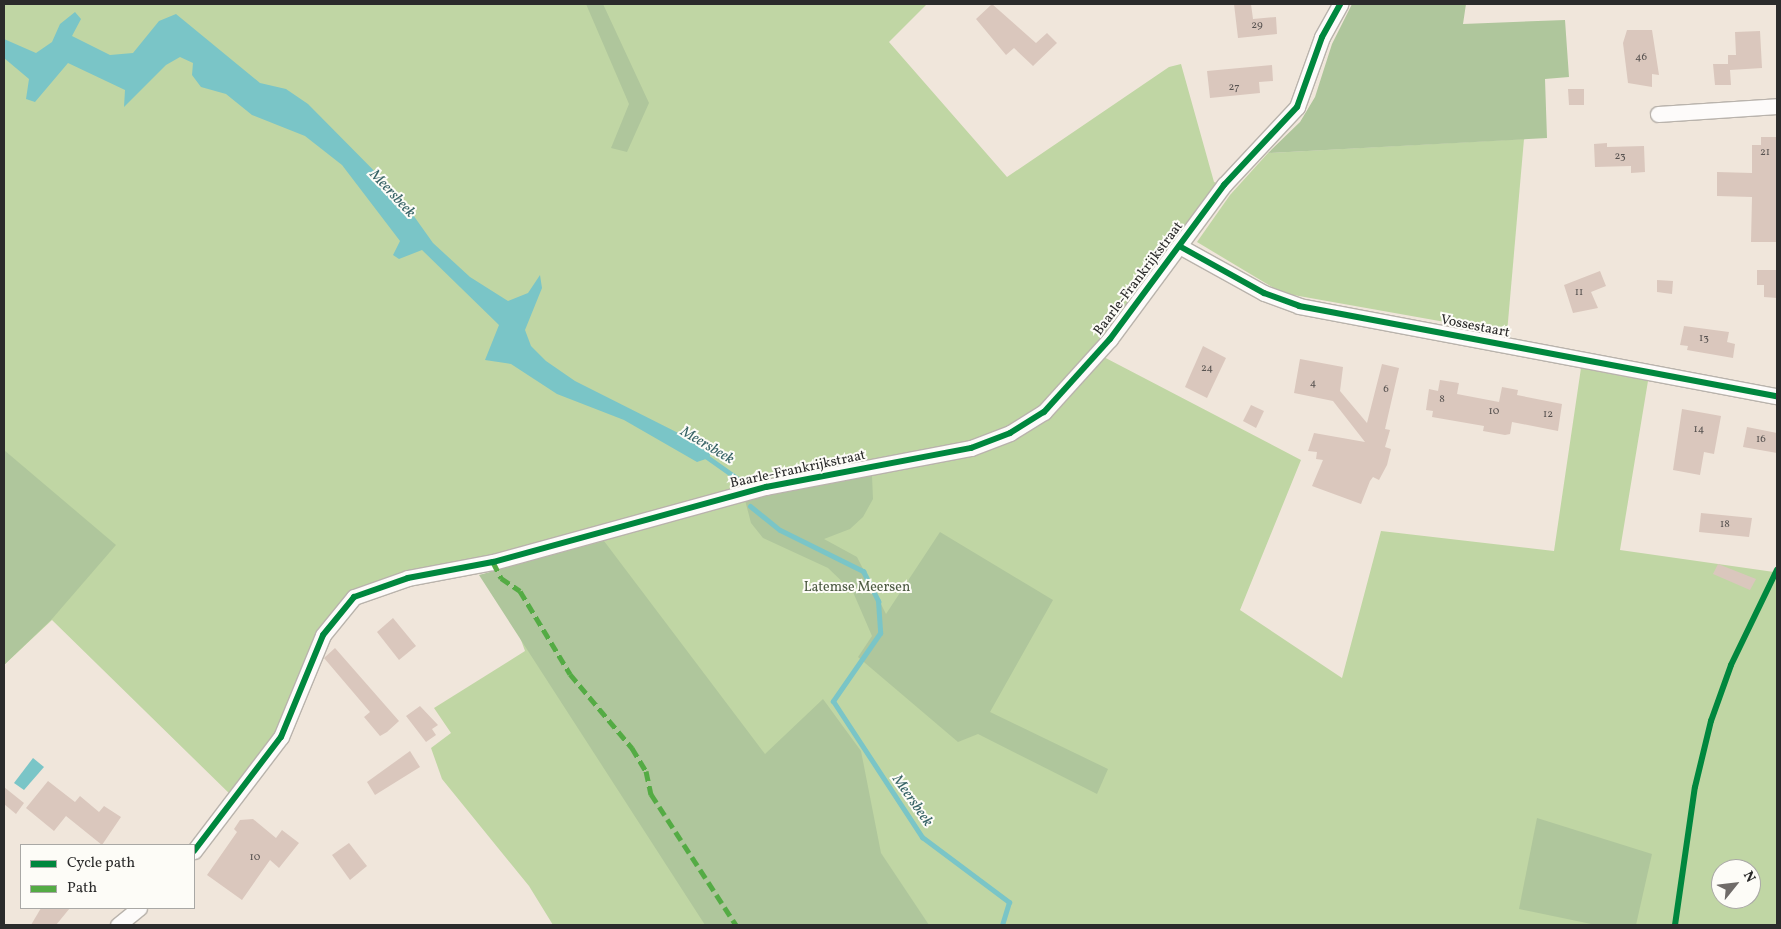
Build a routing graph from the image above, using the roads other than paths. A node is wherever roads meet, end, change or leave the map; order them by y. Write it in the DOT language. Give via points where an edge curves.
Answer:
graph roads {
  1 [pos="1340,4"];
  2 [pos="1777,106"];
  3 [pos="1658,114"];
  4 [pos="1181,247"];
  5 [pos="1777,396"];
  6 [pos="195,850"];
  7 [pos="137,909"];
  8 [pos="118,925"];
  1 -- 4 [label="street, Baarle-Frankrijkstraat" via="1322,37 1296,107 1224,185"];
  2 -- 3 [label="street"];
  4 -- 5 [label="street, Vossestaart" via="1264,292 1299,306"];
  4 -- 6 [label="street, Baarle-Frankrijkstraat" via="1062,395 1027,424 991,442 744,493 493,562 408,578 354,597 323,635 281,736"];
  7 -- 8 [label="street"];
}
